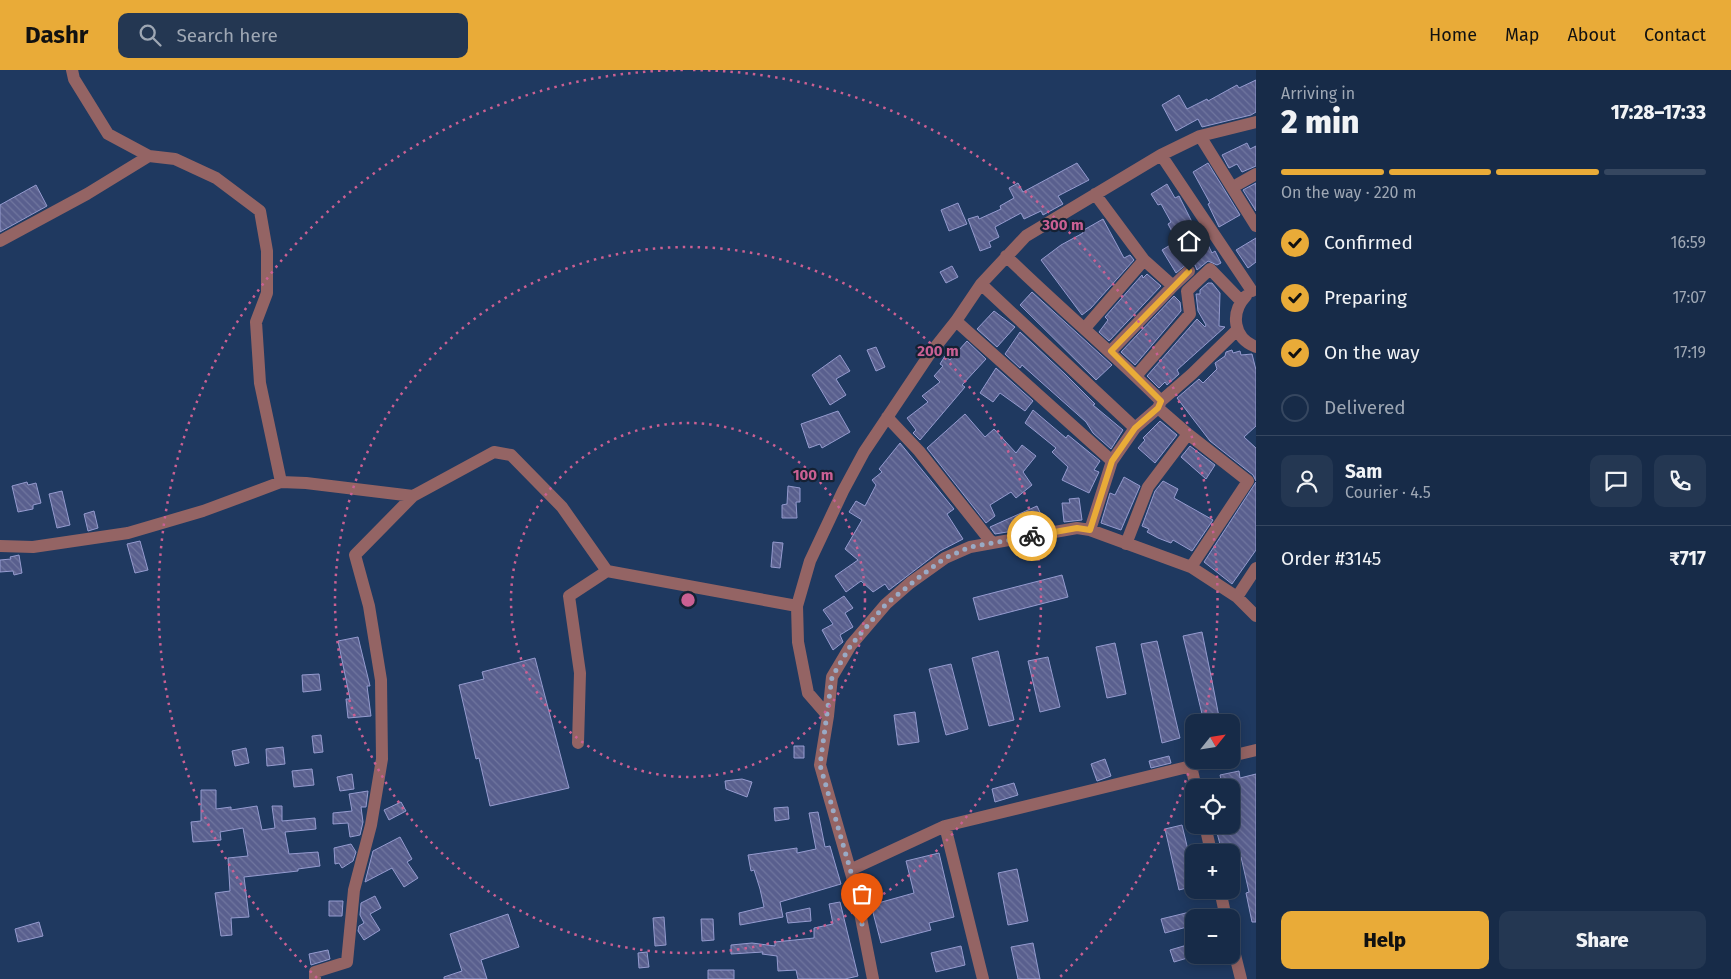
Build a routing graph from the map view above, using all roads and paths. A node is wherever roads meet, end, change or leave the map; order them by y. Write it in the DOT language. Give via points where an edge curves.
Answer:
graph roads {
  1 [pos="72,70"];
  2 [pos="1256,122"];
  3 [pos="1200,136"];
  4 [pos="1160,155"];
  5 [pos="149,156"];
  6 [pos="1256,174"];
  7 [pos="1233,187"];
  8 [pos="1095,194"];
  9 [pos="1256,226"];
  10 [pos="0,241"];
  11 [pos="1006,256"];
  12 [pos="1144,260"];
  13 [pos="1189,271"];
  14 [pos="981,284"];
  15 [pos="1173,286"];
  16 [pos="1254,290"];
  17 [pos="1241,301"];
  18 [pos="956,321"];
  19 [pos="1085,328"];
  20 [pos="1237,330"];
  21 [pos="1256,347"];
  22 [pos="1111,351"];
  23 [pos="1136,376"];
  24 [pos="1160,404"];
  25 [pos="887,417"];
  26 [pos="1135,428"];
  27 [pos="1188,434"];
  28 [pos="1112,461"];
  29 [pos="281,482"];
  30 [pos="1252,484"];
  31 [pos="413,496"];
  32 [pos="1090,530"];
  33 [pos="992,543"];
  34 [pos="1126,544"];
  35 [pos="0,546"];
  36 [pos="1191,567"];
  37 [pos="1256,568"];
  38 [pos="607,571"];
  39 [pos="1236,597"];
  40 [pos="797,606"];
  41 [pos="1256,616"];
  42 [pos="828,716"];
  43 [pos="578,742"];
  44 [pos="1256,750"];
  45 [pos="1240,754"];
  46 [pos="1185,768"];
  47 [pos="945,826"];
  48 [pos="850,870"];
  49 [pos="1237,964"];
  50 [pos="315,979"];
  51 [pos="873,979"];
  52 [pos="983,979"];
  53 [pos="1241,979"];
  1 -- 5 [label="street" via="74,79 108,134"];
  2 -- 3 [label="street"];
  3 -- 4 [label="street"];
  3 -- 7 [label="street"];
  4 -- 8 [label="street"];
  4 -- 16 [label="street"];
  5 -- 10 [label="street"];
  5 -- 29 [label="street" via="175,159 216,178 260,211 267,251 267,293 256,322 260,383"];
  6 -- 7 [label="street"];
  7 -- 9 [label="street"];
  8 -- 11 [label="street" via="1026,236"];
  8 -- 12 [label="street"];
  11 -- 14 [label="street"];
  11 -- 19 [label="street" via="1060,309"];
  12 -- 15 [label="street"];
  12 -- 19 [label="street"];
  13 -- 15 [label="street"];
  14 -- 18 [label="street"];
  14 -- 26 [label="street"];
  15 -- 22 [label="street"];
  16 -- 17 [label="street"];
  17 -- 20 [label="street" via="1235,317"];
  17 -- 23 [label="street" via="1210,269 1187,291 1190,314"];
  18 -- 25 [label="street"];
  18 -- 28 [label="street"];
  19 -- 22 [label="street"];
  20 -- 21 [label="street" via="1242,338"];
  20 -- 24 [label="street"];
  22 -- 23 [label="street"];
  23 -- 24 [label="street"];
  24 -- 26 [label="street"];
  24 -- 27 [label="street"];
  25 -- 33 [label="street" via="919,451"];
  25 -- 40 [label="street" via="843,491 810,561"];
  26 -- 28 [label="street"];
  27 -- 30 [label="street"];
  27 -- 34 [label="street" via="1148,487"];
  28 -- 32 [label="street"];
  29 -- 31 [label="street"];
  29 -- 35 [label="street" via="203,511 128,533 33,547"];
  30 -- 36 [label="street"];
  31 -- 38 [label="street" via="494,452 511,455 562,507"];
  31 -- 50 [label="street" via="355,555 369,606 381,680 382,759 371,825 354,890 347,962 315,972"];
  32 -- 33 [label="street" via="1077,528"];
  32 -- 34 [label="street"];
  33 -- 42 [label="street" via="970,547 945,558 886,604 851,645 832,677"];
  34 -- 36 [label="street"];
  36 -- 39 [label="street"];
  37 -- 39 [label="street"];
  38 -- 40 [label="street"];
  38 -- 43 [label="street" via="569,596 580,673"];
  39 -- 41 [label="street"];
  40 -- 42 [label="street" via="798,642 808,693"];
  42 -- 48 [label="street" via="820,765"];
  44 -- 45 [label="street"];
  46 -- 47 [label="street"];
  47 -- 48 [label="street"];
  47 -- 52 [label="street"];
  48 -- 51 [label="street"];
  49 -- 53 [label="street"];
}
